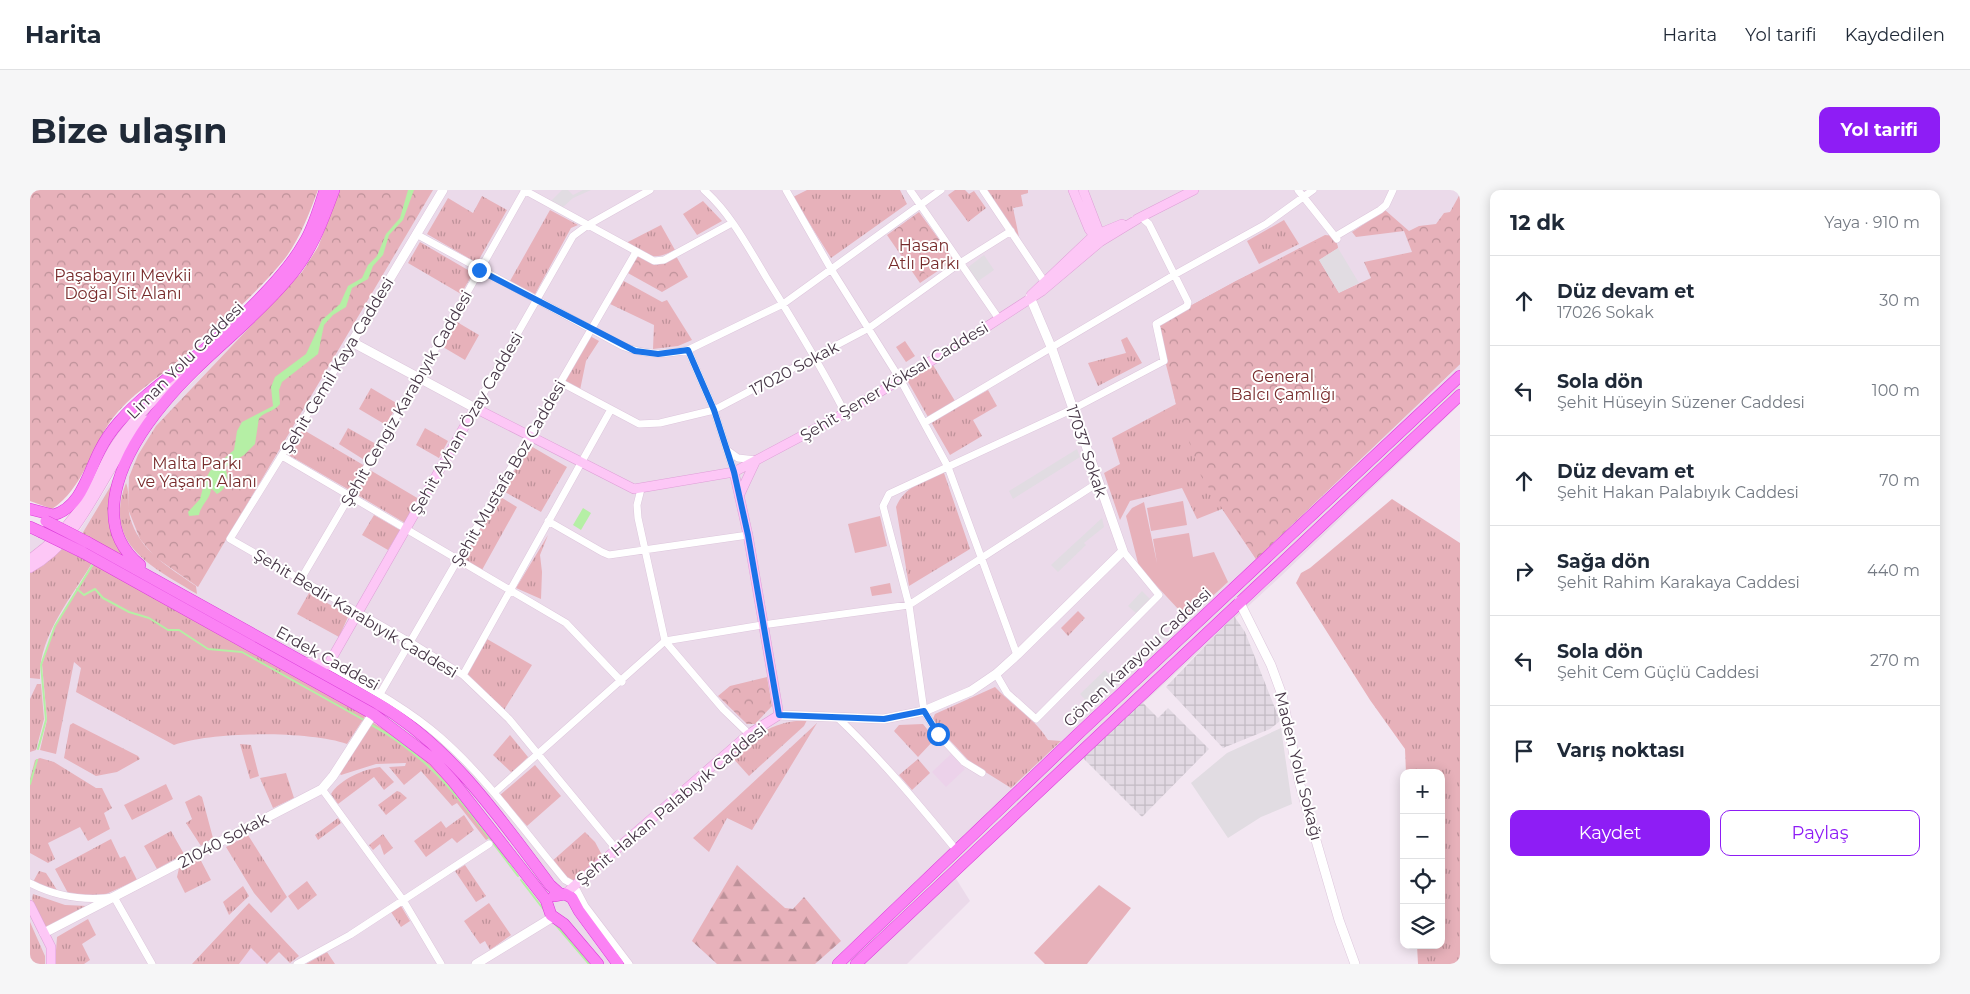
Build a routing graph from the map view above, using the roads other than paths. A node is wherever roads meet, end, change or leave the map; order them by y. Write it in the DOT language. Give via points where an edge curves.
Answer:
graph roads {
  1 [pos="325,190"];
  2 [pos="334,190"];
  3 [pos="443,190"];
  4 [pos="525,190"];
  5 [pos="650,190"];
  6 [pos="704,190"];
  7 [pos="786,190"];
  8 [pos="910,190"];
  9 [pos="941,190"];
  10 [pos="983,190"];
  11 [pos="1073,190"];
  12 [pos="1083,190"];
  13 [pos="1194,190"];
  14 [pos="1298,190"];
  15 [pos="1314,190"];
  16 [pos="1393,190"];
  17 [pos="1305,197"];
  18 [pos="919,205"];
  19 [pos="1151,212"];
  20 [pos="1141,217"];
  21 [pos="732,223"];
  22 [pos="1149,224"];
  23 [pos="588,225"];
  24 [pos="1011,231"];
  25 [pos="416,234"];
  26 [pos="1098,237"];
  27 [pos="636,252"];
  28 [pos="960,263"];
  29 [pos="831,269"];
  30 [pos="479,270"];
  31 [pos="1174,275"];
  32 [pos="1044,281"];
  33 [pos="1030,297"];
  34 [pos="536,301"];
  35 [pos="783,304"];
  36 [pos="999,319"];
  37 [pos="590,328"];
  38 [pos="869,328"];
  39 [pos="352,342"];
  40 [pos="213,343"];
  41 [pos="1052,348"];
  42 [pos="688,350"];
  43 [pos="816,357"];
  44 [pos="1460,376"];
  45 [pos="419,378"];
  46 [pos="900,379"];
  47 [pos="560,382"];
  48 [pos="1460,395"];
  49 [pos="165,402"];
  50 [pos="474,408"];
  51 [pos="1073,409"];
  52 [pos="714,410"];
  53 [pos="610,411"];
  54 [pos="845,413"];
  55 [pos="924,423"];
  56 [pos="528,437"];
  57 [pos="727,450"];
  58 [pos="282,456"];
  59 [pos="756,460"];
  60 [pos="581,463"];
  61 [pos="948,467"];
  62 [pos="734,472"];
  63 [pos="1099,482"];
  64 [pos="641,489"];
  65 [pos="351,495"];
  66 [pos="739,496"];
  67 [pos="1330,498"];
  68 [pos="30,509"];
  69 [pos="30,514"];
  70 [pos="548,521"];
  71 [pos="406,528"];
  72 [pos="35,530"];
  73 [pos="748,535"];
  74 [pos="230,539"];
  75 [pos="84,547"];
  76 [pos="52,548"];
  77 [pos="643,548"];
  78 [pos="1123,551"];
  79 [pos="30,559"];
  80 [pos="458,559"];
  81 [pos="1264,559"];
  82 [pos="981,560"];
  83 [pos="30,568"];
  84 [pos="301,579"];
  85 [pos="158,581"];
  86 [pos="509,589"];
  87 [pos="1222,599"];
  88 [pos="1239,601"];
  89 [pos="909,604"];
  90 [pos="358,611"];
  91 [pos="762,625"];
  92 [pos="665,641"];
  93 [pos="410,642"];
  94 [pos="1017,656"];
  95 [pos="300,661"];
  96 [pos="328,665"];
  97 [pos="996,674"];
  98 [pos="462,675"];
  99 [pos="622,682"];
  100 [pos="380,694"];
  101 [pos="924,711"];
  102 [pos="373,714"];
  103 [pos="779,715"];
  104 [pos="838,718"];
  105 [pos="750,734"];
  106 [pos="539,754"];
  107 [pos="1040,771"];
  108 [pos="982,773"];
  109 [pos="322,789"];
  110 [pos="496,792"];
  111 [pos="489,844"];
  112 [pos="953,846"];
  113 [pos="617,850"];
  114 [pos="30,883"];
  115 [pos="570,894"];
  116 [pos="114,897"];
  117 [pos="403,900"];
  118 [pos="30,905"];
  119 [pos="551,915"];
  120 [pos="44,933"];
  121 [pos="51,964"];
  122 [pos="152,964"];
  123 [pos="297,964"];
  124 [pos="441,964"];
  125 [pos="476,964"];
  126 [pos="598,964"];
  127 [pos="618,964"];
  128 [pos="629,964"];
  129 [pos="838,964"];
  130 [pos="856,964"];
  131 [pos="1355,964"];
  1 -- 40 [label="highway, Liman Yolu Caddesi" via="306,241 296,256"];
  2 -- 49 [label="highway, Liman Yolu Caddesi" via="314,242 287,280"];
  3 -- 25 [label="street, Şehit Cemil Kaya Caddesi"];
  4 -- 23 [label="street"];
  4 -- 30 [label="street, Şehit Cengiz Karabıyık Caddesi"];
  5 -- 23 [label="street, Şehit Ayhan Özay Caddesi"];
  6 -- 21 [label="street"];
  7 -- 29 [label="street"];
  8 -- 18 [label="street"];
  9 -- 18 [label="street"];
  10 -- 24 [label="street"];
  11 -- 26 [label="main road"];
  12 -- 26 [label="main road"];
  13 -- 19 [label="main road"];
  14 -- 17 [label="street"];
  15 -- 17 [label="street"];
  16 -- 17 [label="street" via="1380,210 1336,238"];
  17 -- 31 [label="street" via="1266,224"];
  18 -- 28 [label="street"];
  18 -- 29 [label="street"];
  19 -- 20 [label="main road"];
  19 -- 22 [label="street"];
  20 -- 22 [label="street"];
  20 -- 26 [label="main road"];
  21 -- 27 [label="street" via="660,261"];
  21 -- 35 [label="street"];
  22 -- 31 [label="street"];
  23 -- 27 [label="street"];
  23 -- 34 [label="street, Şehit Ayhan Özay Caddesi" via="573,236"];
  24 -- 28 [label="street, 17020 Sokak"];
  24 -- 32 [label="street"];
  25 -- 30 [label="street"];
  25 -- 39 [label="street, Şehit Cemil Kaya Caddesi"];
  26 -- 32 [label="main road, Şehit Şener Köksal Caddesi"];
  26 -- 33 [label="main road, Şehit Şener Köksal Caddesi" via="1048,287"];
  27 -- 37 [label="street, Şehit Mustafa Boz Caddesi"];
  28 -- 36 [label="street"];
  28 -- 38 [label="street, 17020 Sokak"];
  29 -- 35 [label="street"];
  29 -- 38 [label="street"];
  30 -- 34 [label="street"];
  30 -- 45 [label="street, Şehit Cengiz Karabıyık Caddesi"];
  31 -- 41 [label="street"];
  31 -- 51 [label="street" via="1188,304 1156,324 1164,362"];
  32 -- 33 [label="main road, Şehit Şener Köksal Caddesi"];
  33 -- 36 [label="main road, Şehit Şener Köksal Caddesi"];
  33 -- 41 [label="street, 17037 Sokak"];
  34 -- 37 [label="street"];
  34 -- 50 [label="street, Şehit Ayhan Özay Caddesi"];
  35 -- 42 [label="street"];
  35 -- 43 [label="street"];
  36 -- 46 [label="main road, Şehit Şener Köksal Caddesi"];
  37 -- 42 [label="street" via="635,351 658,354"];
  37 -- 47 [label="street, Şehit Mustafa Boz Caddesi"];
  38 -- 43 [label="street, 17020 Sokak"];
  38 -- 46 [label="street"];
  39 -- 45 [label="street, Şehit Şener Köksal Caddesi"];
  39 -- 58 [label="street, Şehit Cemil Kaya Caddesi"];
  40 -- 68 [label="highway" via="159,384 119,422 101,447 77,497 65,511 53,515"];
  40 -- 76 [label="main road, Liman Yolu Caddesi" via="126,430 114,446 90,494"];
  41 -- 51 [label="street, 17037 Sokak"];
  41 -- 55 [label="street"];
  42 -- 52 [label="street"];
  43 -- 52 [label="street, 17020 Sokak"];
  43 -- 54 [label="street"];
  44 -- 67 [label="highway, Gönen Karayolu Caddesi"];
  45 -- 50 [label="street, Şehit Şener Köksal Caddesi"];
  45 -- 65 [label="street, Şehit Cengiz Karabıyık Caddesi"];
  46 -- 54 [label="main road, Şehit Şener Köksal Caddesi"];
  46 -- 55 [label="street"];
  47 -- 53 [label="street, 17020 Sokak"];
  47 -- 56 [label="street, Şehit Mustafa Boz Caddesi"];
  48 -- 88 [label="highway, Gönen Karayolu Caddesi"];
  49 -- 76 [label="main road, Liman Yolu Caddesi" via="118,454 100,490 74,528"];
  49 -- 85 [label="highway" via="135,444 113,507 115,534 121,546"];
  50 -- 56 [label="main road, Şehit Şener Köksal Caddesi"];
  50 -- 71 [label="main road, Şehit Ayhan Özay Caddesi"];
  51 -- 61 [label="street"];
  51 -- 63 [label="street, 17037 Sokak"];
  52 -- 53 [label="street, 17020 Sokak" via="648,424 630,421"];
  52 -- 57 [label="street"];
  53 -- 60 [label="street"];
  54 -- 59 [label="main road, Şehit Şener Köksal Caddesi"];
  55 -- 61 [label="street"];
  56 -- 60 [label="main road, Şehit Şener Köksal Caddesi"];
  56 -- 80 [label="street, Şehit Mustafa Boz Caddesi"];
  57 -- 59 [label="street" via="738,458"];
  57 -- 62 [label="street"];
  58 -- 65 [label="street"];
  58 -- 74 [label="street, Şehit Cemil Kaya Caddesi"];
  59 -- 62 [label="main road, Şehit Şener Köksal Caddesi"];
  59 -- 66 [label="main road"];
  60 -- 64 [label="main road, Şehit Şener Köksal Caddesi" via="625,485"];
  60 -- 70 [label="street"];
  61 -- 82 [label="street"];
  61 -- 89 [label="street" via="885,498 883,506"];
  62 -- 64 [label="main road, Şehit Şener Köksal Caddesi"];
  62 -- 66 [label="main road"];
  63 -- 78 [label="street, 17037 Sokak"];
  63 -- 82 [label="street"];
  64 -- 77 [label="street" via="637,505"];
  65 -- 71 [label="street"];
  65 -- 84 [label="street, Şehit Cengiz Karabıyık Caddesi"];
  66 -- 73 [label="main road"];
  67 -- 81 [label="highway, Gönen Karayolu Caddesi"];
  67 -- 88 [label="highway" via="1314,519 1239,590"];
  69 -- 75 [label="highway, Erdek Caddesi, bridge"];
  70 -- 77 [label="street" via="605,554"];
  70 -- 86 [label="street"];
  71 -- 80 [label="street"];
  71 -- 90 [label="main road, Şehit Ayhan Özay Caddesi"];
  72 -- 75 [label="highway, Erdek Caddesi, bridge"];
  73 -- 77 [label="street"];
  73 -- 91 [label="main road"];
  74 -- 84 [label="street, Şehit Bedir Karabıyık Caddesi"];
  75 -- 85 [label="highway, Erdek Caddesi"];
  75 -- 102 [label="highway, Erdek Caddesi"];
  76 -- 79 [label="main road"];
  76 -- 83 [label="main road"];
  77 -- 92 [label="street"];
  78 -- 94 [label="street, Şehit Hakan Palabıyık Caddesi"];
  78 -- 97 [label="street, 17037 Sokak" via="1159,595 1036,718 1007,693"];
  80 -- 86 [label="street"];
  80 -- 93 [label="street, Şehit Mustafa Boz Caddesi"];
  81 -- 87 [label="highway, Gönen Karayolu Caddesi"];
  81 -- 107 [label="highway" via="1235,579 1196,615 1057,747"];
  82 -- 89 [label="street"];
  82 -- 94 [label="street"];
  84 -- 90 [label="street, Şehit Bedir Karabıyık Caddesi"];
  85 -- 95 [label="highway, Erdek Caddesi"];
  86 -- 98 [label="street"];
  86 -- 99 [label="street" via="566,622"];
  87 -- 88 [label="highway" via="1232,594"];
  87 -- 107 [label="highway, Gönen Karayolu Caddesi"];
  88 -- 130 [label="highway, Gönen Karayolu Caddesi"];
  88 -- 131 [label="street, Maden Yolu Sokağı" via="1256,632 1282,695 1300,785"];
  89 -- 91 [label="street"];
  89 -- 101 [label="street"];
  90 -- 93 [label="street, Şehit Bedir Karabıyık Caddesi"];
  90 -- 96 [label="main road, Şehit Ayhan Özay Caddesi"];
  91 -- 92 [label="street"];
  91 -- 103 [label="main road"];
  92 -- 99 [label="street"];
  92 -- 105 [label="street" via="723,709"];
  93 -- 98 [label="street, Şehit Bedir Karabıyık Caddesi"];
  93 -- 100 [label="street, Şehit Mustafa Boz Caddesi"];
  94 -- 97 [label="street, Şehit Hakan Palabıyık Caddesi"];
  95 -- 96 [label="main road"];
  95 -- 115 [label="highway, Erdek Caddesi" via="384,707 442,751 486,800 550,885"];
  96 -- 100 [label="street"];
  97 -- 101 [label="street, Şehit Hakan Palabıyık Caddesi" via="971,691"];
  98 -- 106 [label="street, Şehit Bedir Karabıyık Caddesi" via="509,719"];
  99 -- 106 [label="street"];
  100 -- 110 [label="street" via="439,736"];
  101 -- 104 [label="street, Şehit Hakan Palabıyık Caddesi" via="884,719"];
  101 -- 108 [label="street" via="938,734 964,762"];
  102 -- 109 [label="street, 21040 Sokak"];
  102 -- 119 [label="highway, Erdek Caddesi" via="413,742 440,767 492,831"];
  103 -- 104 [label="street, Şehit Hakan Palabıyık Caddesi"];
  103 -- 105 [label="main road, Şehit Hakan Palabıyık Caddesi"];
  104 -- 112 [label="street" via="901,782"];
  105 -- 113 [label="main road, Şehit Hakan Palabıyık Caddesi"];
  106 -- 110 [label="street"];
  106 -- 113 [label="street, Şehit Bedir Karabıyık Caddesi"];
  107 -- 129 [label="highway, Gönen Karayolu Caddesi"];
  109 -- 116 [label="street, 21040 Sokak"];
  109 -- 117 [label="street"];
  110 -- 115 [label="street" via="565,880"];
  111 -- 117 [label="street"];
  113 -- 115 [label="main road, Şehit Hakan Palabıyık Caddesi"];
  114 -- 116 [label="street" via="66,897"];
  115 -- 119 [label="highway" via="552,898"];
  115 -- 119 [label="highway" via="572,917"];
  115 -- 127 [label="highway, Erdek Caddesi"];
  115 -- 128 [label="street" via="585,906"];
  116 -- 120 [label="street, 21040 Sokak"];
  116 -- 122 [label="street"];
  117 -- 123 [label="street"];
  117 -- 124 [label="street"];
  118 -- 120 [label="main road"];
  119 -- 125 [label="street"];
  119 -- 126 [label="highway, Erdek Caddesi"];
  120 -- 121 [label="main road" via="51,948"];
}
